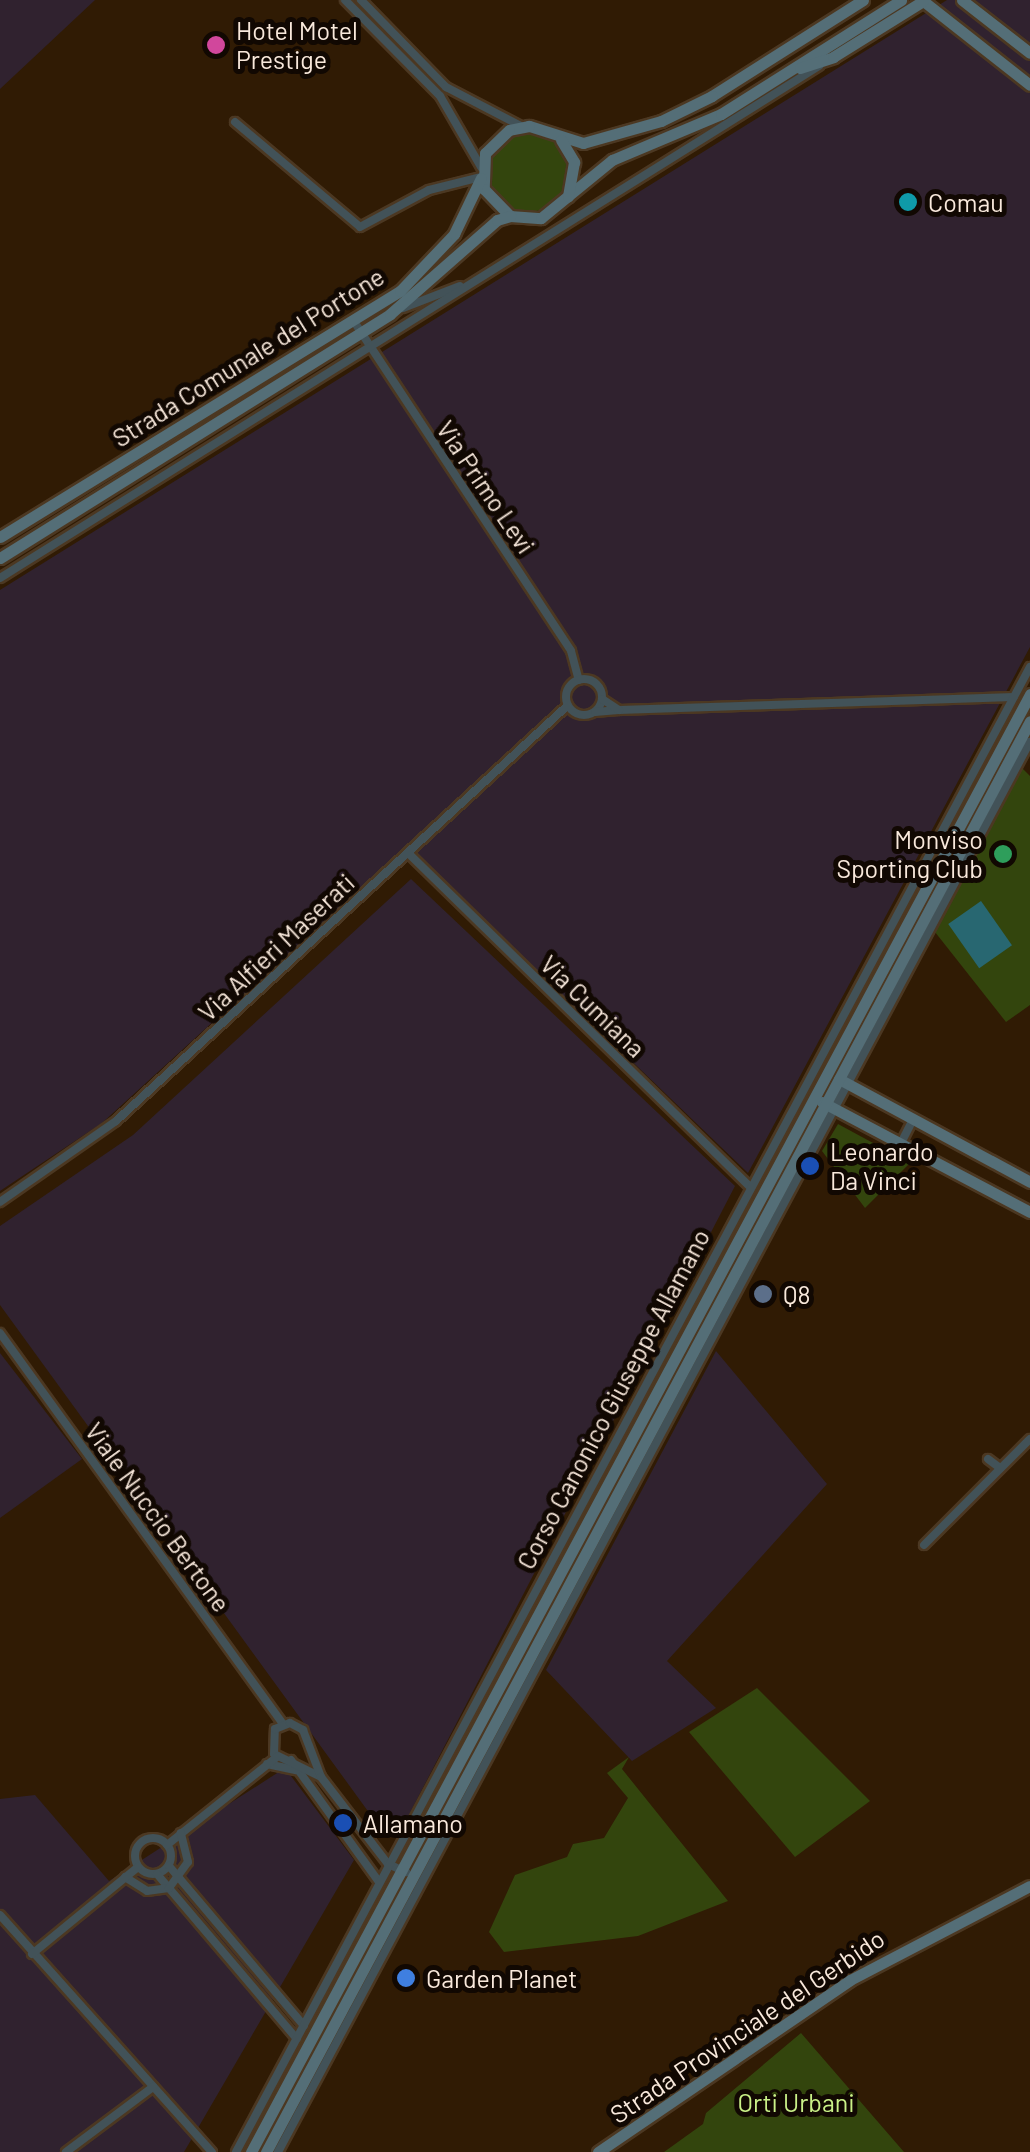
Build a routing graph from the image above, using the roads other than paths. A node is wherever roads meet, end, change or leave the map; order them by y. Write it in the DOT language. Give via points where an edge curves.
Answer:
graph roads {
  1 [pos="345,0"];
  2 [pos="361,0"];
  3 [pos="863,0"];
  4 [pos="901,0"];
  5 [pos="923,0"];
  6 [pos="962,0"];
  7 [pos="387,26"];
  8 [pos="379,34"];
  9 [pos="1030,52"];
  10 [pos="833,56"];
  11 [pos="782,74"];
  12 [pos="1030,84"];
  13 [pos="235,122"];
  14 [pos="522,126"];
  15 [pos="560,138"];
  16 [pos="481,172"];
  17 [pos="566,200"];
  18 [pos="510,216"];
  19 [pos="472,282"];
  20 [pos="390,314"];
  21 [pos="352,320"];
  22 [pos="360,332"];
  23 [pos="369,346"];
  24 [pos="0,538"];
  25 [pos="0,558"];
  26 [pos="0,578"];
  27 [pos="1030,667"];
  28 [pos="579,680"];
  29 [pos="1030,694"];
  30 [pos="1014,697"];
  31 [pos="602,699"];
  32 [pos="567,706"];
  33 [pos="619,710"];
  34 [pos="596,712"];
  35 [pos="1030,721"];
  36 [pos="1030,742"];
  37 [pos="1022,758"];
  38 [pos="1030,766"];
  39 [pos="408,853"];
  40 [pos="844,1081"];
  41 [pos="819,1101"];
  42 [pos="913,1119"];
  43 [pos="901,1143"];
  44 [pos="1030,1182"];
  45 [pos="751,1188"];
  46 [pos="0,1202"];
  47 [pos="1030,1212"];
  48 [pos="0,1333"];
  49 [pos="1030,1439"];
  50 [pos="988,1458"];
  51 [pos="1000,1468"];
  52 [pos="924,1545"];
  53 [pos="283,1724"];
  54 [pos="307,1746"];
  55 [pos="278,1757"];
  56 [pos="293,1760"];
  57 [pos="267,1764"];
  58 [pos="299,1771"];
  59 [pos="321,1777"];
  60 [pos="182,1833"];
  61 [pos="344,1834"];
  62 [pos="370,1840"];
  63 [pos="168,1845"];
  64 [pos="388,1864"];
  65 [pos="168,1866"];
  66 [pos="138,1867"];
  67 [pos="157,1874"];
  68 [pos="413,1876"];
  69 [pos="125,1878"];
  70 [pos="180,1879"];
  71 [pos="379,1882"];
  72 [pos="1030,1886"];
  73 [pos="169,1888"];
  74 [pos="0,1915"];
  75 [pos="32,1954"];
  76 [pos="304,2026"];
  77 [pos="297,2039"];
  78 [pos="153,2087"];
  79 [pos="66,2152"];
  80 [pos="212,2152"];
  81 [pos="236,2152"];
  82 [pos="251,2152"];
  83 [pos="266,2152"];
  84 [pos="278,2152"];
  85 [pos="598,2152"];
  1 -- 8 [label="street"];
  2 -- 7 [label="street"];
  3 -- 15 [label="street" via="674,116 583,143"];
  4 -- 11 [label="street, Strada Comunale del Portone"];
  5 -- 10 [label="street"];
  5 -- 12 [label="street"];
  6 -- 9 [label="street"];
  7 -- 8 [label="street"];
  7 -- 14 [label="street" via="446,87"];
  8 -- 16 [label="street" via="453,112"];
  10 -- 11 [label="street"];
  10 -- 19 [label="street, Strada Comunale del Portone"];
  11 -- 17 [label="street, Strada Comunale del Portone" via="721,114 622,153"];
  13 -- 16 [label="street" via="360,227 429,190"];
  14 -- 15 [label="street"];
  14 -- 16 [label="street, Strada Comunale del Portone" via="491,143"];
  15 -- 17 [label="street" via="574,162"];
  16 -- 18 [label="street" via="491,202"];
  16 -- 21 [label="street, Strada Comunale del Portone" via="443,248 400,290"];
  17 -- 18 [label="street, Strada Comunale del Portone" via="541,218"];
  18 -- 20 [label="street, Strada Comunale del Portone"];
  19 -- 20 [label="street, Strada Comunale del Portone"];
  19 -- 23 [label="street, Strada Comunale del Portone"];
  20 -- 22 [label="street, Strada Comunale del Portone"];
  21 -- 22 [label="street, Via Primo Levi"];
  21 -- 24 [label="street, Strada Comunale del Portone"];
  22 -- 23 [label="street, Via Primo Levi"];
  22 -- 25 [label="street, Strada Comunale del Portone"];
  23 -- 26 [label="street, Strada Comunale del Portone"];
  23 -- 28 [label="street, Via Primo Levi" via="572,651"];
  27 -- 30 [label="street, Corso Canonico Giuseppe Allamano"];
  28 -- 31 [label="street" via="592,681"];
  28 -- 32 [label="street" via="566,691"];
  29 -- 41 [label="street, Corso Canonico Giuseppe Allamano"];
  30 -- 33 [label="street"];
  30 -- 41 [label="street, Corso Canonico Giuseppe Allamano"];
  31 -- 33 [label="street"];
  31 -- 34 [label="street"];
  32 -- 34 [label="street" via="579,716"];
  32 -- 39 [label="street, Via Alfieri Maserati"];
  33 -- 34 [label="street"];
  35 -- 40 [label="street, Corso Canonico Giuseppe Allamano"];
  36 -- 37 [label="street, Corso Canonico Giuseppe Allamano"];
  37 -- 38 [label="street"];
  37 -- 40 [label="street, Corso Canonico Giuseppe Allamano"];
  39 -- 45 [label="street, Via Cumiana"];
  39 -- 46 [label="street, Via Alfieri Maserati" via="116,1121"];
  40 -- 41 [label="street, Corso Canonico Giuseppe Allamano"];
  40 -- 42 [label="street"];
  41 -- 43 [label="street"];
  41 -- 45 [label="street, Corso Canonico Giuseppe Allamano"];
  41 -- 68 [label="street, Corso Canonico Giuseppe Allamano"];
  42 -- 43 [label="street"];
  42 -- 44 [label="street"];
  43 -- 47 [label="street"];
  45 -- 64 [label="street, Corso Canonico Giuseppe Allamano"];
  48 -- 53 [label="street, Viale Nuccio Bertone"];
  49 -- 51 [label="street"];
  50 -- 51 [label="street"];
  51 -- 52 [label="street"];
  53 -- 54 [label="street, Viale Nuccio Bertone" via="303,1730"];
  53 -- 55 [label="street" via="270,1740"];
  54 -- 56 [label="street"];
  54 -- 59 [label="street, Viale Nuccio Bertone"];
  55 -- 56 [label="street, Viale Nuccio Bertone"];
  55 -- 57 [label="street"];
  56 -- 58 [label="street"];
  56 -- 59 [label="street, Viale Nuccio Bertone"];
  57 -- 58 [label="street"];
  57 -- 60 [label="street"];
  58 -- 61 [label="street"];
  59 -- 62 [label="street, Viale Nuccio Bertone"];
  60 -- 63 [label="street"];
  60 -- 70 [label="street" via="188,1862"];
  61 -- 62 [label="street"];
  61 -- 71 [label="street"];
  62 -- 64 [label="street, Viale Nuccio Bertone"];
  63 -- 65 [label="street"];
  63 -- 66 [label="street" via="154,1838 140,1843"];
  64 -- 68 [label="street, Viale Nuccio Bertone"];
  64 -- 71 [label="street, Corso Canonico Giuseppe Allamano"];
  65 -- 67 [label="street"];
  65 -- 70 [label="street"];
  66 -- 67 [label="street"];
  66 -- 69 [label="street"];
  67 -- 73 [label="street"];
  68 -- 82 [label="street, Corso Canonico Giuseppe Allamano"];
  68 -- 83 [label="street, Corso Canonico Giuseppe Allamano"];
  68 -- 84 [label="street, Corso Canonico Giuseppe Allamano"];
  69 -- 73 [label="street" via="146,1891"];
  69 -- 75 [label="street"];
  70 -- 73 [label="street"];
  70 -- 76 [label="street"];
  71 -- 76 [label="street, Corso Canonico Giuseppe Allamano"];
  72 -- 85 [label="street, Strada Provinciale del Gerbido" via="850,1980"];
  73 -- 77 [label="street"];
  74 -- 75 [label="street"];
  75 -- 78 [label="street"];
  76 -- 77 [label="street, Corso Canonico Giuseppe Allamano"];
  77 -- 81 [label="street, Corso Canonico Giuseppe Allamano"];
  78 -- 79 [label="street"];
  78 -- 80 [label="street"];
}
